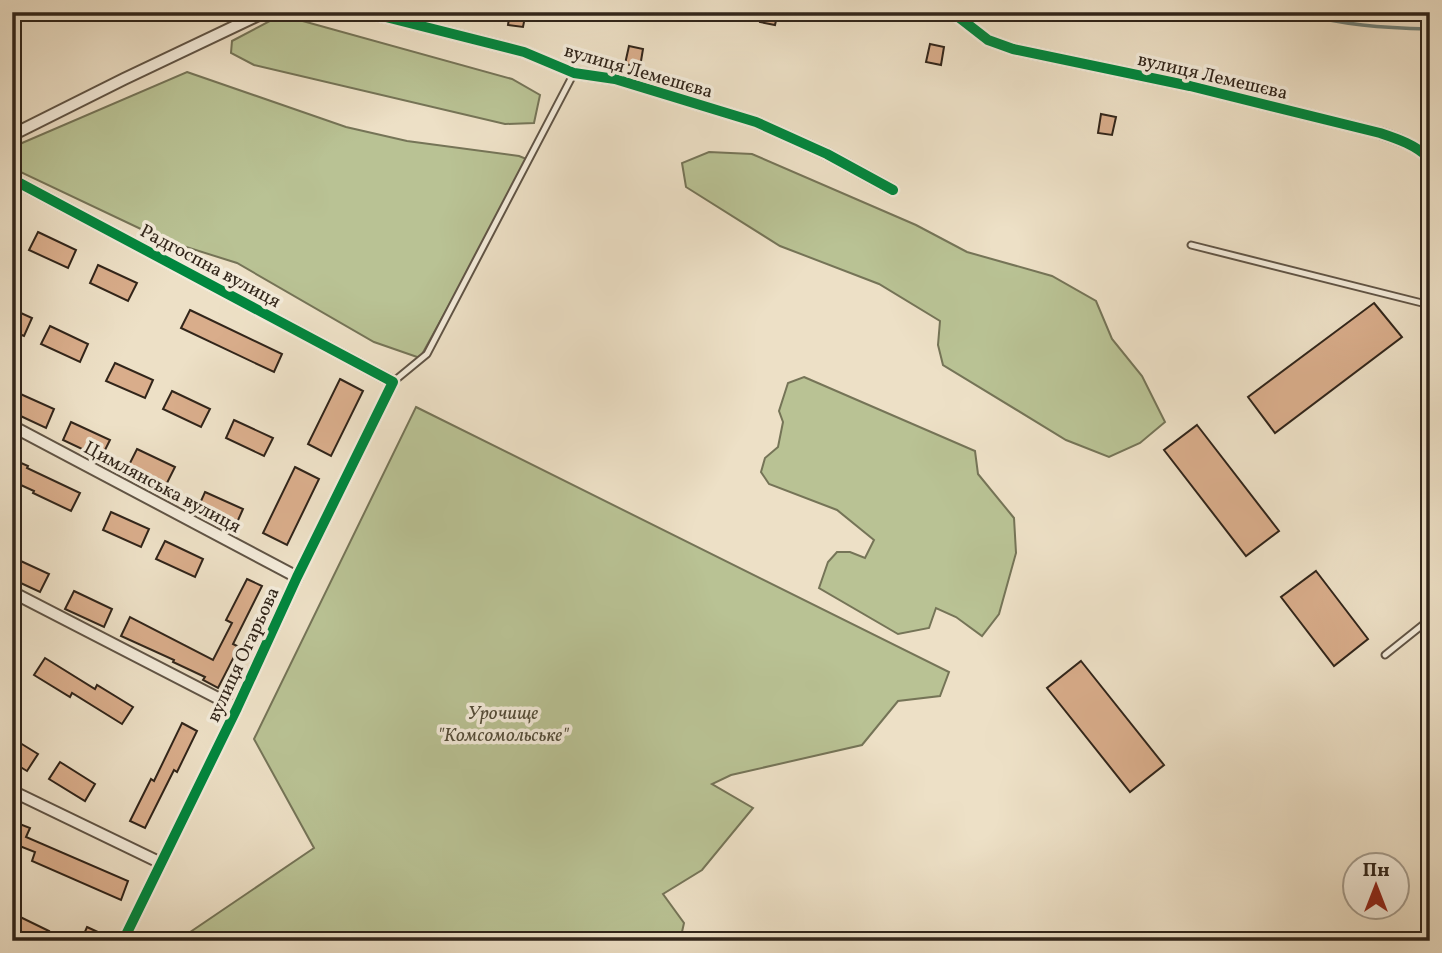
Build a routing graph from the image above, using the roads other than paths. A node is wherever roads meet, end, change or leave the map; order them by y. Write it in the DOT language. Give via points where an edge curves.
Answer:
graph roads {
  1 [pos="265,12"];
  2 [pos="366,12"];
  3 [pos="952,12"];
  4 [pos="574,73"];
  5 [pos="12,135"];
  6 [pos="1427,152"];
  7 [pos="12,179"];
  8 [pos="892,190"];
  9 [pos="1191,245"];
  10 [pos="1430,305"];
  11 [pos="393,382"];
  12 [pos="12,426"];
  13 [pos="297,577"];
  14 [pos="12,592"];
  15 [pos="1430,619"];
  16 [pos="1385,655"];
  17 [pos="237,708"];
  18 [pos="12,791"];
  19 [pos="161,863"];
  20 [pos="123,941"];
  1 -- 5 [label="street"];
  2 -- 4 [label="street, вулиця Лемешєва" via="524,52"];
  3 -- 6 [label="street, вулиця Лемешєва" via="988,40 1013,49 1380,133"];
  4 -- 8 [label="street, вулиця Лемешєва" via="615,79 756,122"];
  4 -- 11 [label="lane" via="427,354"];
  7 -- 11 [label="street, Радгоспна вулиця"];
  9 -- 10 [label="lane"];
  11 -- 13 [label="street, вулиця Огарьова"];
  12 -- 13 [label="street, Цимлянська вулиця"];
  13 -- 17 [label="street, вулиця Огарьова"];
  14 -- 17 [label="street"];
  15 -- 16 [label="lane"];
  17 -- 19 [label="street, вулиця Огарьова"];
  18 -- 19 [label="street"];
  19 -- 20 [label="street, вулиця Огарьова"];
}
